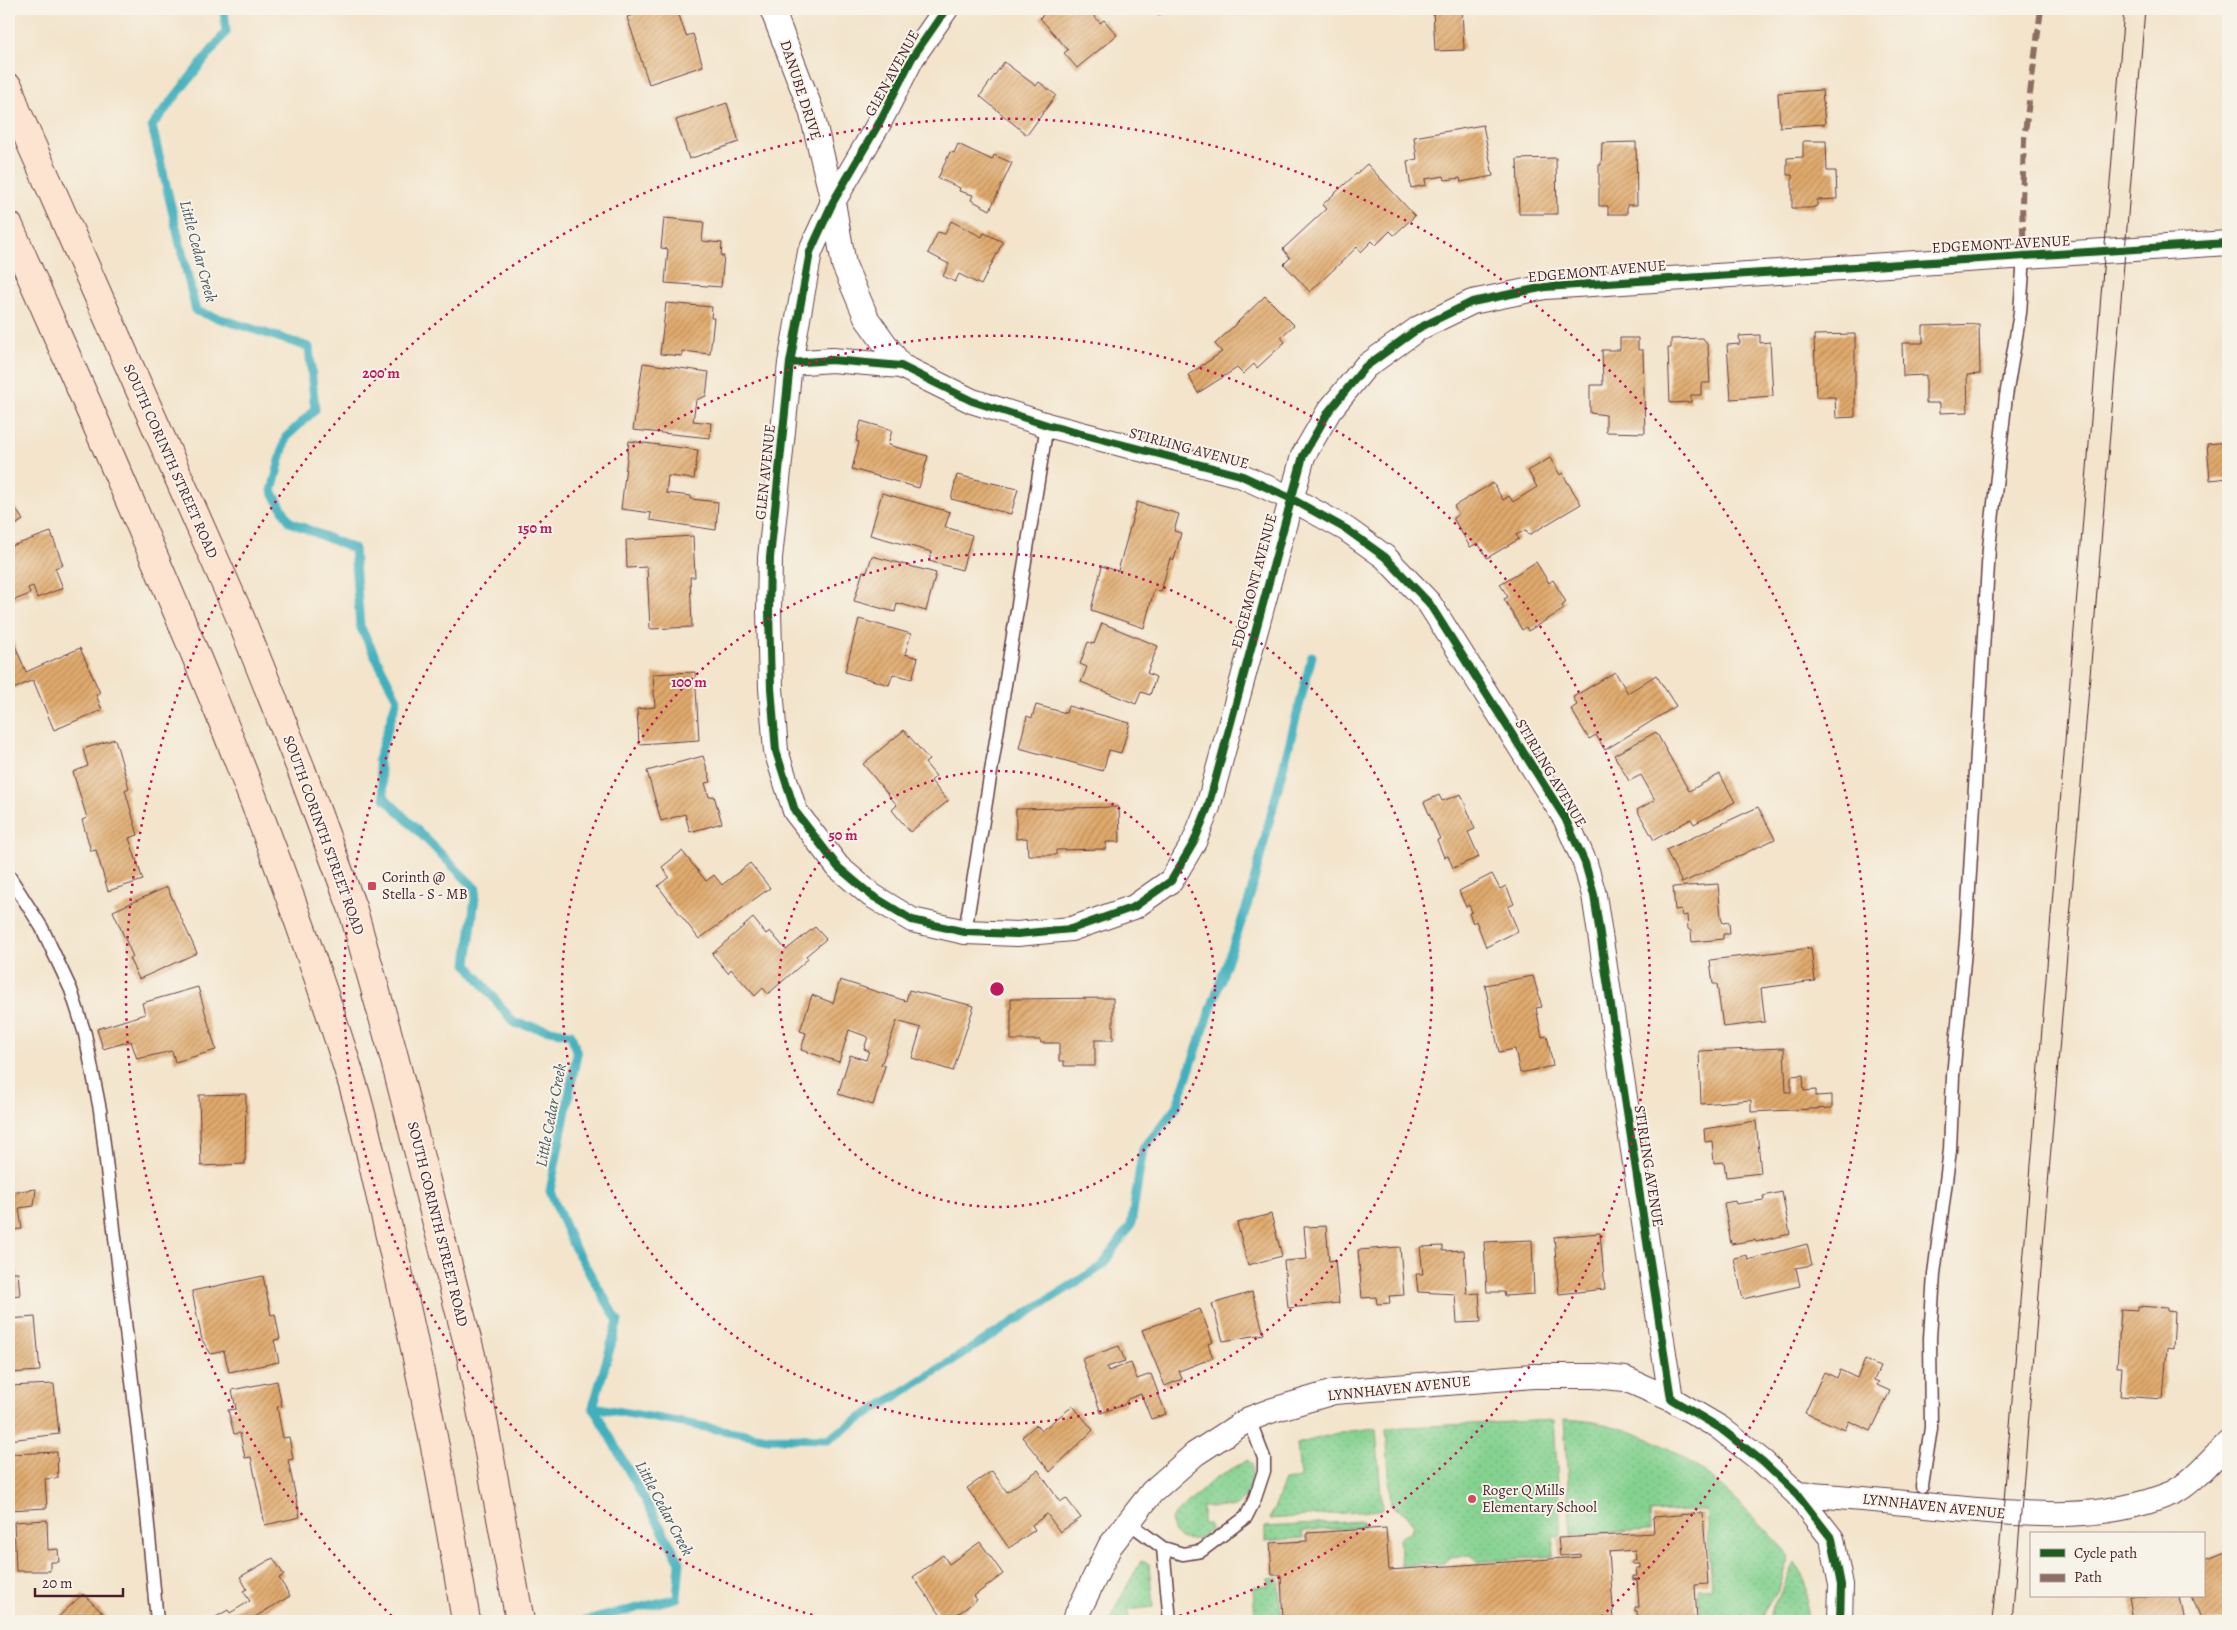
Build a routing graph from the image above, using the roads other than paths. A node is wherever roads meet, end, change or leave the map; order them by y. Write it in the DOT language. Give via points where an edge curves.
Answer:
graph roads {
  1 [pos="772,9"];
  2 [pos="946,9"];
  3 [pos="9,88"];
  4 [pos="833,202"];
  5 [pos="9,226"];
  6 [pos="2228,243"];
  7 [pos="2024,256"];
  8 [pos="790,363"];
  9 [pos="901,366"];
  10 [pos="1048,425"];
  11 [pos="1290,498"];
  12 [pos="9,876"];
  13 [pos="912,920"];
  14 [pos="965,932"];
  15 [pos="1671,1399"];
  16 [pos="1249,1419"];
  17 [pos="2228,1443"];
  18 [pos="1922,1486"];
  19 [pos="1798,1494"];
  20 [pos="1128,1522"];
  21 [pos="1163,1548"];
  22 [pos="157,1621"];
  23 [pos="466,1621"];
  24 [pos="520,1621"];
  25 [pos="1075,1621"];
  26 [pos="1170,1621"];
  27 [pos="1840,1621"];
  1 -- 4 [label="street, DANUBE DRIVE" via="811,110"];
  2 -- 4 [label="street, GLEN AVENUE" via="912,58"];
  3 -- 24 [label="main road, SOUTH CORINTH STREET ROAD" via="238,612 353,910 471,1355"];
  4 -- 8 [label="street, GLEN AVENUE" via="810,252"];
  4 -- 9 [label="street, STIRLING AVENUE" via="844,265 868,320"];
  5 -- 23 [label="main road" via="194,648 308,944 354,1089 397,1263 434,1434"];
  6 -- 7 [label="street, EDGEMONT AVENUE"];
  7 -- 11 [label="street, EDGEMONT AVENUE" via="1545,287 1472,302 1419,328 1365,367 1329,411 1303,456"];
  7 -- 18 [label="lane" via="2020,313 2006,396 1989,548 1966,940 1953,1076 1950,1150 1934,1274 1930,1338 1931,1428"];
  8 -- 9 [label="street, STIRLING AVENUE" via="832,360"];
  8 -- 13 [label="street, GLEN AVENUE" via="770,558 771,679 776,751 795,811 838,867 871,895"];
  9 -- 10 [label="street, STIRLING AVENUE" via="972,400"];
  10 -- 11 [label="street, STIRLING AVENUE" via="1240,474"];
  10 -- 14 [label="lane"];
  11 -- 14 [label="street, EDGEMONT AVENUE" via="1208,807 1194,842 1172,881 1134,906 1071,929 1017,934"];
  11 -- 15 [label="street, STIRLING AVENUE" via="1346,529 1385,557 1429,603 1565,818 1573,836 1594,896"];
  12 -- 22 [label="lane" via="42,928 86,1034 100,1110"];
  13 -- 14 [label="street, EDGEMONT AVENUE"];
  15 -- 16 [label="street, LYNNHAVEN AVENUE" via="1626,1379 1534,1376 1334,1392"];
  15 -- 19 [label="street" via="1720,1428"];
  16 -- 20 [label="street, LYNNHAVEN AVENUE" via="1194,1454 1152,1492"];
  16 -- 21 [label="lane" via="1264,1458 1264,1471 1246,1517 1201,1551 1183,1554"];
  17 -- 19 [label="street, LYNNHAVEN AVENUE" via="2207,1466 2174,1493 2120,1509 2022,1515"];
  19 -- 27 [label="street" via="1832,1539 1841,1585"];
  20 -- 21 [label="lane"];
  20 -- 25 [label="street, LYNNHAVEN AVENUE" via="1110,1546"];
  21 -- 26 [label="lane"];
}
